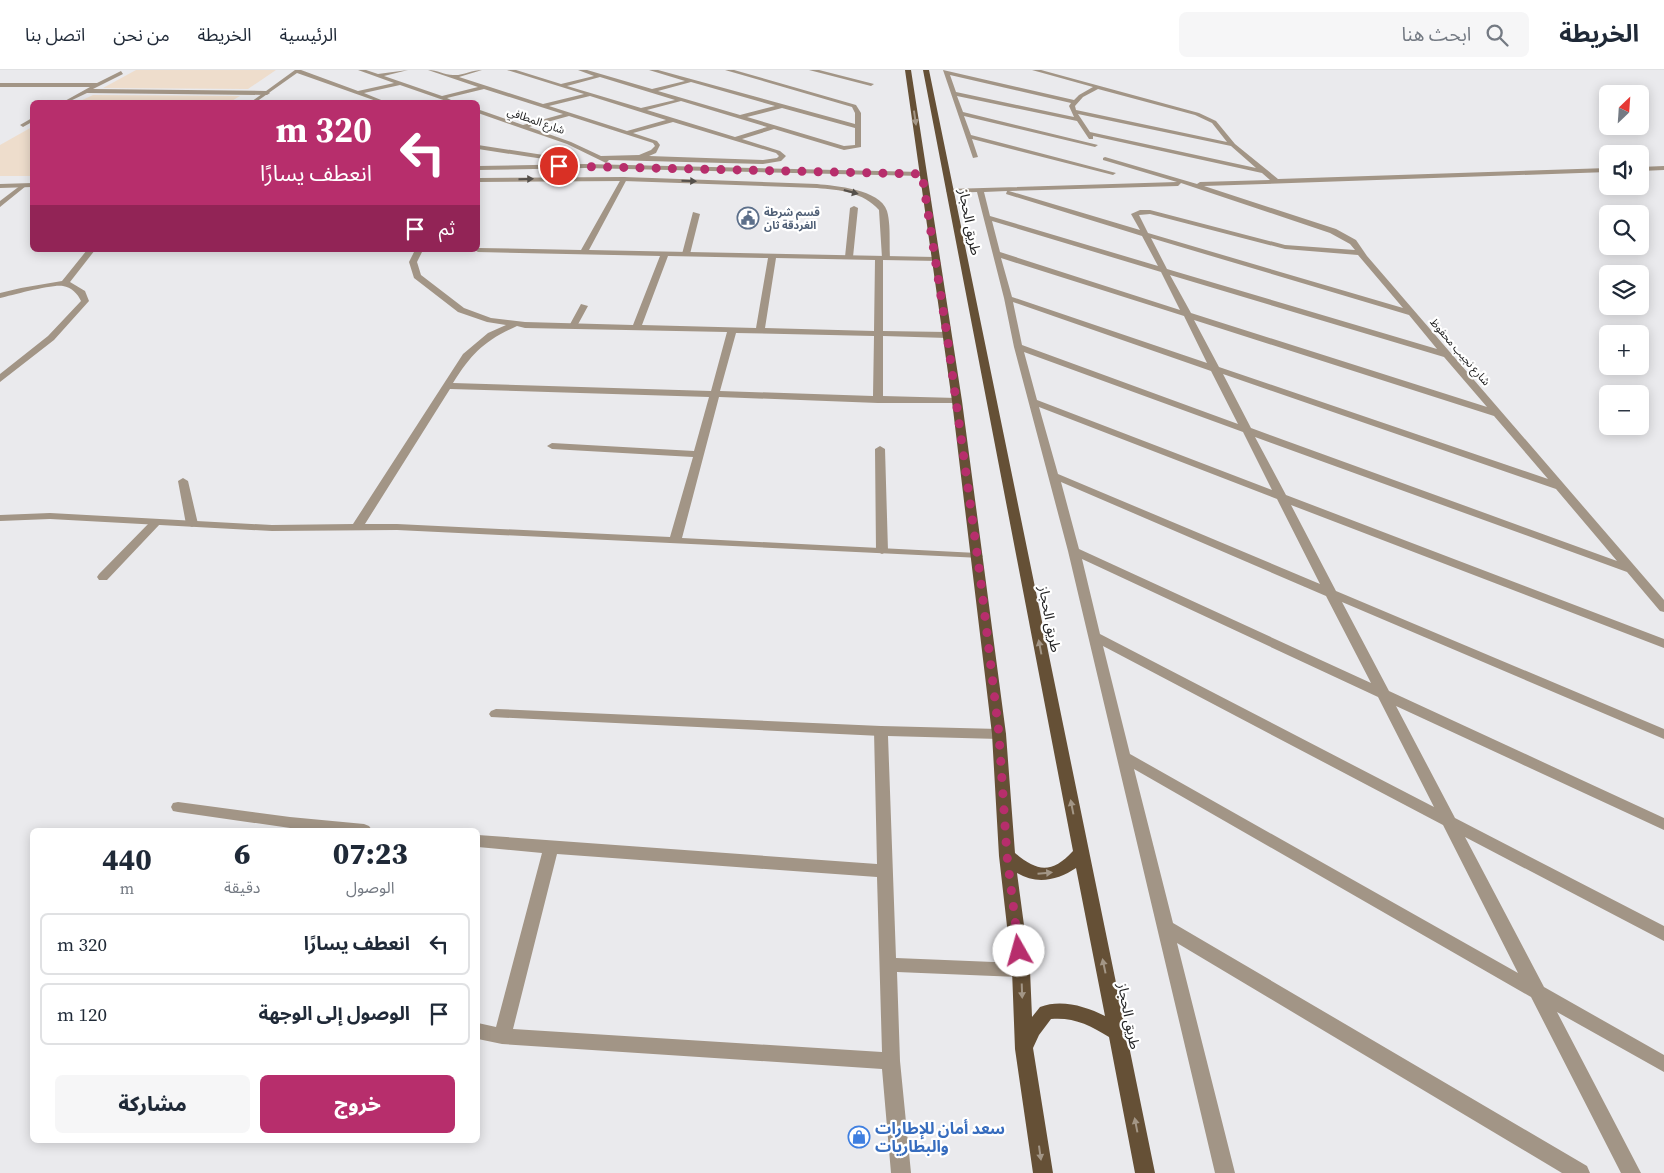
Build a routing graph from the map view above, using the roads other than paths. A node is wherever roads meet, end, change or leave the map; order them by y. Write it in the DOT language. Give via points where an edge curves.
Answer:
graph roads {
  1 [pos="361,70"];
  2 [pos="405,70"];
  3 [pos="431,70"];
  4 [pos="479,70"];
  5 [pos="510,70"];
  6 [pos="581,70"];
  7 [pos="652,70"];
  8 [pos="685,70"];
  9 [pos="728,70"];
  10 [pos="812,70"];
  11 [pos="908,70"];
  12 [pos="926,70"];
  13 [pos="1035,70"];
  14 [pos="298,71"];
  15 [pos="946,71"];
  16 [pos="121,73"];
  17 [pos="667,74"];
  18 [pos="377,76"];
  19 [pos="601,76"];
  20 [pos="453,77"];
  21 [pos="692,81"];
  22 [pos="401,84"];
  23 [pos="871,84"];
  24 [pos="0,85"];
  25 [pos="783,85"];
  26 [pos="97,86"];
  27 [pos="560,86"];
  28 [pos="1099,86"];
  29 [pos="485,88"];
  30 [pos="773,88"];
  31 [pos="86,91"];
  32 [pos="652,91"];
  33 [pos="266,93"];
  34 [pos="358,93"];
  35 [pos="755,93"];
  36 [pos="953,93"];
  37 [pos="590,95"];
  38 [pos="745,96"];
  39 [pos="440,98"];
  40 [pos="69,100"];
  41 [pos="217,100"];
  42 [pos="258,100"];
  43 [pos="375,100"];
  44 [pos="446,100"];
  45 [pos="680,100"];
  46 [pos="1074,102"];
  47 [pos="543,106"];
  48 [pos="781,106"];
  49 [pos="641,110"];
  50 [pos="1073,111"];
  51 [pos="480,112"];
  52 [pos="960,113"];
  53 [pos="569,114"];
  54 [pos="741,117"];
  55 [pos="672,120"];
  56 [pos="1079,120"];
  57 [pos="30,121"];
  58 [pos="23,125"];
  59 [pos="521,127"];
  60 [pos="774,127"];
  61 [pos="858,127"];
  62 [pos="626,133"];
  63 [pos="1087,133"];
  64 [pos="968,136"];
  65 [pos="735,139"];
  66 [pos="1095,145"];
  67 [pos="1232,145"];
  68 [pos="480,147"];
  69 [pos="975,157"];
  70 [pos="600,158"];
  71 [pos="638,158"];
  72 [pos="1105,159"];
  73 [pos="585,166"];
  74 [pos="614,167"];
  75 [pos="480,168"];
  76 [pos="1664,168"];
  77 [pos="1649,169"];
  78 [pos="1599,170"];
  79 [pos="1265,172"];
  80 [pos="1113,173"];
  81 [pos="922,174"];
  82 [pos="624,179"];
  83 [pos="480,180"];
  84 [pos="1276,181"];
  85 [pos="1191,184"];
  86 [pos="30,185"];
  87 [pos="0,186"];
  88 [pos="23,186"];
  89 [pos="1122,186"];
  90 [pos="980,190"];
  91 [pos="998,190"];
  92 [pos="949,192"];
  93 [pos="0,205"];
  94 [pos="854,208"];
  95 [pos="696,214"];
  96 [pos="988,218"];
  97 [pos="1144,234"];
  98 [pos="480,250"];
  99 [pos="89,252"];
  100 [pos="418,252"];
  101 [pos="584,252"];
  102 [pos="1360,253"];
  103 [pos="665,254"];
  104 [pos="686,254"];
  105 [pos="997,254"];
  106 [pos="772,256"];
  107 [pos="849,257"];
  108 [pos="882,258"];
  109 [pos="935,259"];
  110 [pos="1164,271"];
  111 [pos="65,283"];
  112 [pos="0,296"];
  113 [pos="1008,298"];
  114 [pos="584,306"];
  115 [pos="1186,314"];
  116 [pos="1413,314"];
  117 [pos="515,324"];
  118 [pos="573,326"];
  119 [pos="637,328"];
  120 [pos="732,330"];
  121 [pos="760,330"];
  122 [pos="878,333"];
  123 [pos="947,335"];
  124 [pos="1018,347"];
  125 [pos="1448,355"];
  126 [pos="1214,369"];
  127 [pos="0,379"];
  128 [pos="446,386"];
  129 [pos="715,395"];
  130 [pos="878,400"];
  131 [pos="956,401"];
  132 [pos="1034,402"];
  133 [pos="1498,414"];
  134 [pos="1246,430"];
  135 [pos="552,446"];
  136 [pos="880,449"];
  137 [pos="699,454"];
  138 [pos="1052,475"];
  139 [pos="183,481"];
  140 [pos="1561,487"];
  141 [pos="1281,498"];
  142 [pos="0,518"];
  143 [pos="156,522"];
  144 [pos="192,524"];
  145 [pos="357,526"];
  146 [pos="675,541"];
  147 [pos="882,551"];
  148 [pos="1074,552"];
  149 [pos="977,556"];
  150 [pos="1632,570"];
  151 [pos="103,577"];
  152 [pos="1331,593"];
  153 [pos="1664,608"];
  154 [pos="1094,636"];
  155 [pos="1664,644"];
  156 [pos="1383,694"];
  157 [pos="496,714"];
  158 [pos="881,731"];
  159 [pos="999,734"];
  160 [pos="1664,734"];
  161 [pos="1124,757"];
  162 [pos="178,807"];
  163 [pos="1448,820"];
  164 [pos="1664,824"];
  165 [pos="343,828"];
  166 [pos="480,841"];
  167 [pos="551,848"];
  168 [pos="1081,853"];
  169 [pos="1007,856"];
  170 [pos="885,871"];
  171 [pos="1165,927"];
  172 [pos="1664,934"];
  173 [pos="889,965"];
  174 [pos="1021,970"];
  175 [pos="1536,991"];
  176 [pos="480,1031"];
  177 [pos="1118,1033"];
  178 [pos="502,1036"];
  179 [pos="1024,1049"];
  180 [pos="892,1060"];
  181 [pos="1664,1064"];
  182 [pos="901,1173"];
  183 [pos="1043,1173"];
  184 [pos="1145,1173"];
  185 [pos="1225,1173"];
  186 [pos="1580,1173"];
  187 [pos="1631,1173"];
  1 -- 18 [label="street"];
  2 -- 18 [label="street"];
  3 -- 20 [label="street"];
  4 -- 20 [label="street"];
  5 -- 27 [label="street"];
  6 -- 19 [label="street"];
  7 -- 17 [label="street"];
  8 -- 17 [label="street"];
  9 -- 25 [label="street"];
  10 -- 23 [label="street"];
  11 -- 81 [label="main road, one-way"];
  12 -- 92 [label="main road, طريق الحجاز"];
  13 -- 28 [label="street"];
  14 -- 33 [label="street"];
  14 -- 34 [label="street"];
  15 -- 36 [label="street"];
  15 -- 46 [label="street"];
  16 -- 26 [label="street"];
  17 -- 21 [label="street"];
  18 -- 22 [label="street"];
  19 -- 27 [label="street"];
  19 -- 32 [label="street"];
  20 -- 29 [label="street"];
  21 -- 32 [label="street"];
  21 -- 38 [label="street"];
  22 -- 34 [label="street"];
  22 -- 39 [label="street"];
  24 -- 26 [label="street"];
  25 -- 30 [label="street"];
  25 -- 61 [label="street" via="854,106 858,110"];
  26 -- 31 [label="street"];
  27 -- 37 [label="street"];
  28 -- 46 [label="street"];
  28 -- 67 [label="street" via="1197,114 1214,122"];
  29 -- 39 [label="street"];
  29 -- 47 [label="street"];
  31 -- 33 [label="street"];
  31 -- 40 [label="street"];
  32 -- 45 [label="street"];
  33 -- 42 [label="street"];
  34 -- 43 [label="street"];
  35 -- 38 [label="street"];
  36 -- 52 [label="street"];
  36 -- 56 [label="street"];
  37 -- 47 [label="street"];
  37 -- 49 [label="street"];
  38 -- 48 [label="street"];
  39 -- 44 [label="street"];
  41 -- 42 [label="street"];
  45 -- 49 [label="street"];
  45 -- 54 [label="street"];
  46 -- 50 [label="street"];
  47 -- 53 [label="street"];
  48 -- 54 [label="street"];
  48 -- 61 [label="street"];
  49 -- 55 [label="street"];
  50 -- 56 [label="street"];
  50 -- 67 [label="street"];
  51 -- 59 [label="street, شارع المطافي"];
  52 -- 64 [label="street"];
  52 -- 66 [label="street"];
  53 -- 59 [label="street"];
  53 -- 62 [label="street"];
  54 -- 60 [label="street"];
  55 -- 62 [label="street"];
  55 -- 65 [label="street"];
  56 -- 63 [label="street"];
  57 -- 58 [label="street"];
  59 -- 70 [label="street, شارع المطافي" via="569,143"];
  60 -- 61 [label="street" via="849,149 858,147"];
  60 -- 65 [label="street"];
  62 -- 71 [label="street" via="655,142 658,146"];
  63 -- 66 [label="street"];
  63 -- 79 [label="street"];
  64 -- 69 [label="street"];
  64 -- 80 [label="street"];
  65 -- 71 [label="street" via="783,156 779,160 762,162"];
  66 -- 72 [label="street"];
  67 -- 79 [label="street"];
  68 -- 73 [label="street"];
  70 -- 71 [label="street"];
  70 -- 74 [label="street, شارع المطافي"];
  72 -- 80 [label="street"];
  72 -- 85 [label="street, شارع نجيب محفوظ"];
  73 -- 74 [label="street"];
  73 -- 75 [label="street"];
  74 -- 81 [label="street"];
  76 -- 77 [label="street"];
  78 -- 84 [label="street"];
  79 -- 84 [label="street"];
  80 -- 89 [label="street"];
  81 -- 109 [label="main road"];
  83 -- 82 [label="street, one-way"];
  82 -- 101 [label="street"];
  82 -- 108 [label="street, one-way" via="815,186 856,193 872,200 883,210"];
  84 -- 85 [label="street"];
  85 -- 89 [label="street"];
  85 -- 102 [label="street, شارع نجيب محفوظ" via="1333,231 1353,242"];
  86 -- 88 [label="street"];
  87 -- 88 [label="street"];
  88 -- 93 [label="street"];
  89 -- 91 [label="street"];
  90 -- 91 [label="street"];
  90 -- 92 [label="street"];
  90 -- 96 [label="street"];
  91 -- 97 [label="street"];
  168 -- 92 [label="main road, طريق الحجاز, one-way"];
  94 -- 107 [label="street"];
  95 -- 104 [label="street"];
  96 -- 105 [label="street"];
  96 -- 110 [label="street"];
  97 -- 102 [label="street" via="1136,214 1150,212 1285,247"];
  97 -- 110 [label="street"];
  97 -- 116 [label="street"];
  98 -- 101 [label="street"];
  99 -- 111 [label="street"];
  100 -- 117 [label="street" via="413,262 418,276 461,310 485,319"];
  101 -- 103 [label="street"];
  102 -- 116 [label="street, شارع نجيب محفوظ"];
  103 -- 104 [label="street"];
  103 -- 119 [label="street"];
  104 -- 106 [label="street"];
  105 -- 113 [label="street"];
  105 -- 115 [label="street"];
  106 -- 107 [label="street"];
  106 -- 121 [label="street"];
  107 -- 108 [label="street"];
  108 -- 109 [label="street"];
  108 -- 122 [label="street"];
  109 -- 123 [label="main road"];
  110 -- 115 [label="street"];
  110 -- 125 [label="street"];
  111 -- 112 [label="street"];
  111 -- 127 [label="street" via="82,293 85,301 51,338"];
  113 -- 124 [label="street"];
  113 -- 126 [label="street"];
  114 -- 118 [label="street"];
  115 -- 126 [label="street"];
  115 -- 133 [label="street"];
  116 -- 125 [label="street, شارع نجيب محفوظ"];
  117 -- 118 [label="street"];
  117 -- 128 [label="street" via="472,348"];
  118 -- 119 [label="street"];
  119 -- 120 [label="street"];
  120 -- 121 [label="street"];
  120 -- 129 [label="street"];
  121 -- 122 [label="street"];
  122 -- 123 [label="street"];
  122 -- 130 [label="street"];
  123 -- 131 [label="main road"];
  124 -- 132 [label="street"];
  124 -- 134 [label="street"];
  125 -- 133 [label="street, شارع نجيب محفوظ"];
  126 -- 134 [label="street"];
  126 -- 140 [label="street"];
  128 -- 129 [label="street"];
  128 -- 145 [label="street"];
  129 -- 130 [label="street"];
  129 -- 137 [label="street"];
  130 -- 131 [label="street"];
  131 -- 149 [label="main road"];
  132 -- 138 [label="street"];
  132 -- 141 [label="street"];
  133 -- 140 [label="street, شارع نجيب محفوظ"];
  134 -- 141 [label="street"];
  134 -- 150 [label="street"];
  135 -- 137 [label="street"];
  136 -- 147 [label="street"];
  137 -- 146 [label="street"];
  138 -- 148 [label="street"];
  138 -- 152 [label="street"];
  139 -- 144 [label="street"];
  140 -- 150 [label="street, شارع نجيب محفوظ"];
  141 -- 152 [label="street"];
  141 -- 155 [label="street"];
  142 -- 143 [label="street" via="50,516"];
  143 -- 144 [label="street"];
  143 -- 151 [label="street"];
  144 -- 145 [label="street" via="272,528"];
  145 -- 146 [label="street"];
  146 -- 147 [label="street"];
  147 -- 149 [label="street"];
  148 -- 154 [label="street"];
  148 -- 156 [label="street"];
  149 -- 159 [label="main road"];
  150 -- 153 [label="street, شارع نجيب محفوظ"];
  152 -- 156 [label="street"];
  152 -- 160 [label="street"];
  154 -- 161 [label="street"];
  154 -- 163 [label="street"];
  156 -- 163 [label="street"];
  156 -- 164 [label="street"];
  157 -- 158 [label="street"];
  158 -- 159 [label="street"];
  158 -- 170 [label="street"];
  159 -- 169 [label="main road"];
  161 -- 171 [label="street"];
  161 -- 175 [label="street"];
  162 -- 165 [label="street"];
  163 -- 172 [label="street"];
  163 -- 175 [label="street"];
  166 -- 167 [label="street"];
  167 -- 170 [label="street"];
  167 -- 178 [label="street"];
  169 -- 168 [label="main road, one-way" via="1027,872 1042,875 1072,864"];
  177 -- 168 [label="main road, طريق الحجاز, one-way"];
  169 -- 174 [label="main road"];
  170 -- 173 [label="street"];
  171 -- 185 [label="street"];
  171 -- 186 [label="street"];
  173 -- 174 [label="street"];
  173 -- 180 [label="street"];
  174 -- 179 [label="main road, one-way"];
  175 -- 181 [label="street"];
  175 -- 187 [label="street"];
  176 -- 178 [label="street"];
  177 -- 179 [label="main road" via="1099,1020 1078,1013 1046,1012 1032,1030"];
  184 -- 177 [label="main road, طريق الحجاز, one-way"];
  178 -- 180 [label="street"];
  179 -- 183 [label="main road, one-way"];
  180 -- 182 [label="street"];
}
